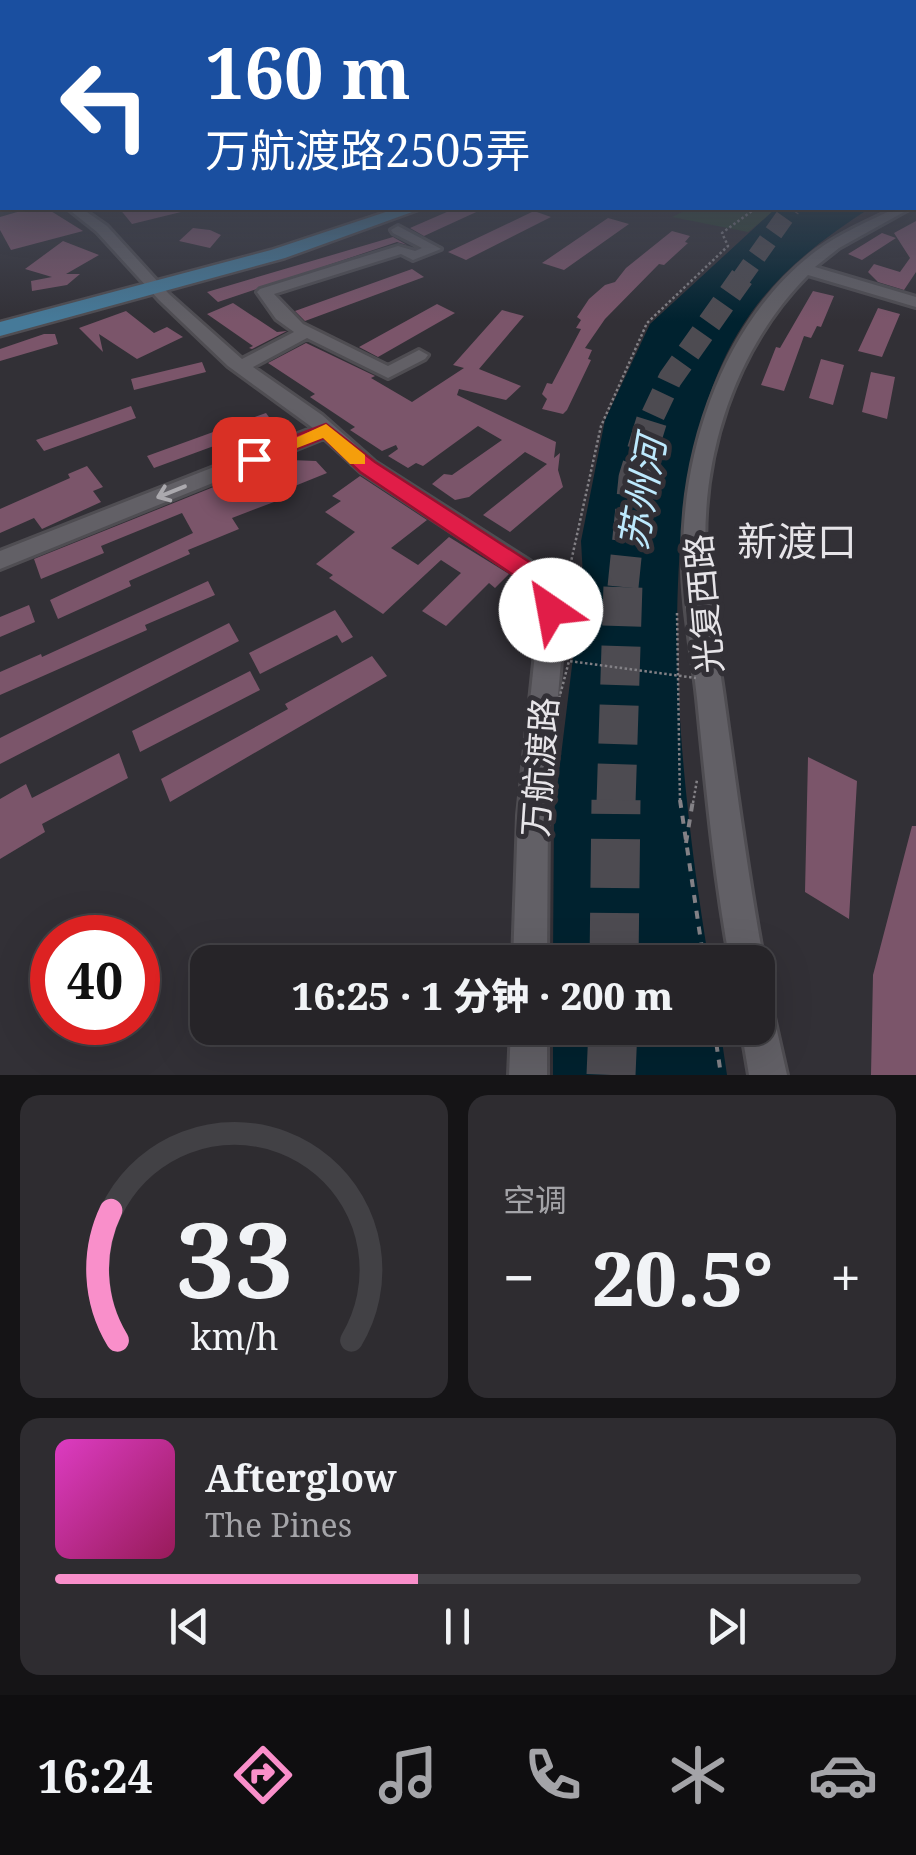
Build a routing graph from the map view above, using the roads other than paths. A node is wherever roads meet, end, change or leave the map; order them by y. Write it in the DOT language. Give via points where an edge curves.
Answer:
graph roads {
  1 [pos="91,221"];
  2 [pos="346,221"];
  3 [pos="375,221"];
  4 [pos="881,221"];
  5 [pos="398,230"];
  6 [pos="805,269"];
  7 [pos="151,284"];
  8 [pos="916,302"];
  9 [pos="0,317"];
  10 [pos="0,329"];
  11 [pos="302,334"];
  12 [pos="419,354"];
  13 [pos="240,366"];
  14 [pos="326,430"];
  15 [pos="0,560"];
  16 [pos="530,945"];
  17 [pos="745,945"];
  18 [pos="529,1045"];
  19 [pos="763,1045"];
  20 [pos="528,1075"];
  21 [pos="768,1075"];
  1 -- 7 [label="street, 万航渡路"];
  2 -- 7 [label="main road"];
  3 -- 7 [label="main road" via="278,254"];
  4 -- 6 [label="street, 光复西路"];
  5 -- 11 [label="street" via="434,249 414,256 403,249 266,292 279,315"];
  6 -- 8 [label="street"];
  6 -- 17 [label="street, 光复西路" via="734,366 707,444 696,510 700,622"];
  7 -- 9 [label="main road"];
  7 -- 10 [label="main road"];
  7 -- 13 [label="street, 万航渡路"];
  11 -- 12 [label="street" via="388,373"];
  11 -- 13 [label="street"];
  13 -- 14 [label="street, 万航渡路"];
  14 -- 15 [label="street, one-way"];
  14 -- 16 [label="street, 万航渡路" via="368,467 540,580 549,594"];
  18 -- 20 [label="street"];
  19 -- 21 [label="street"];
}
